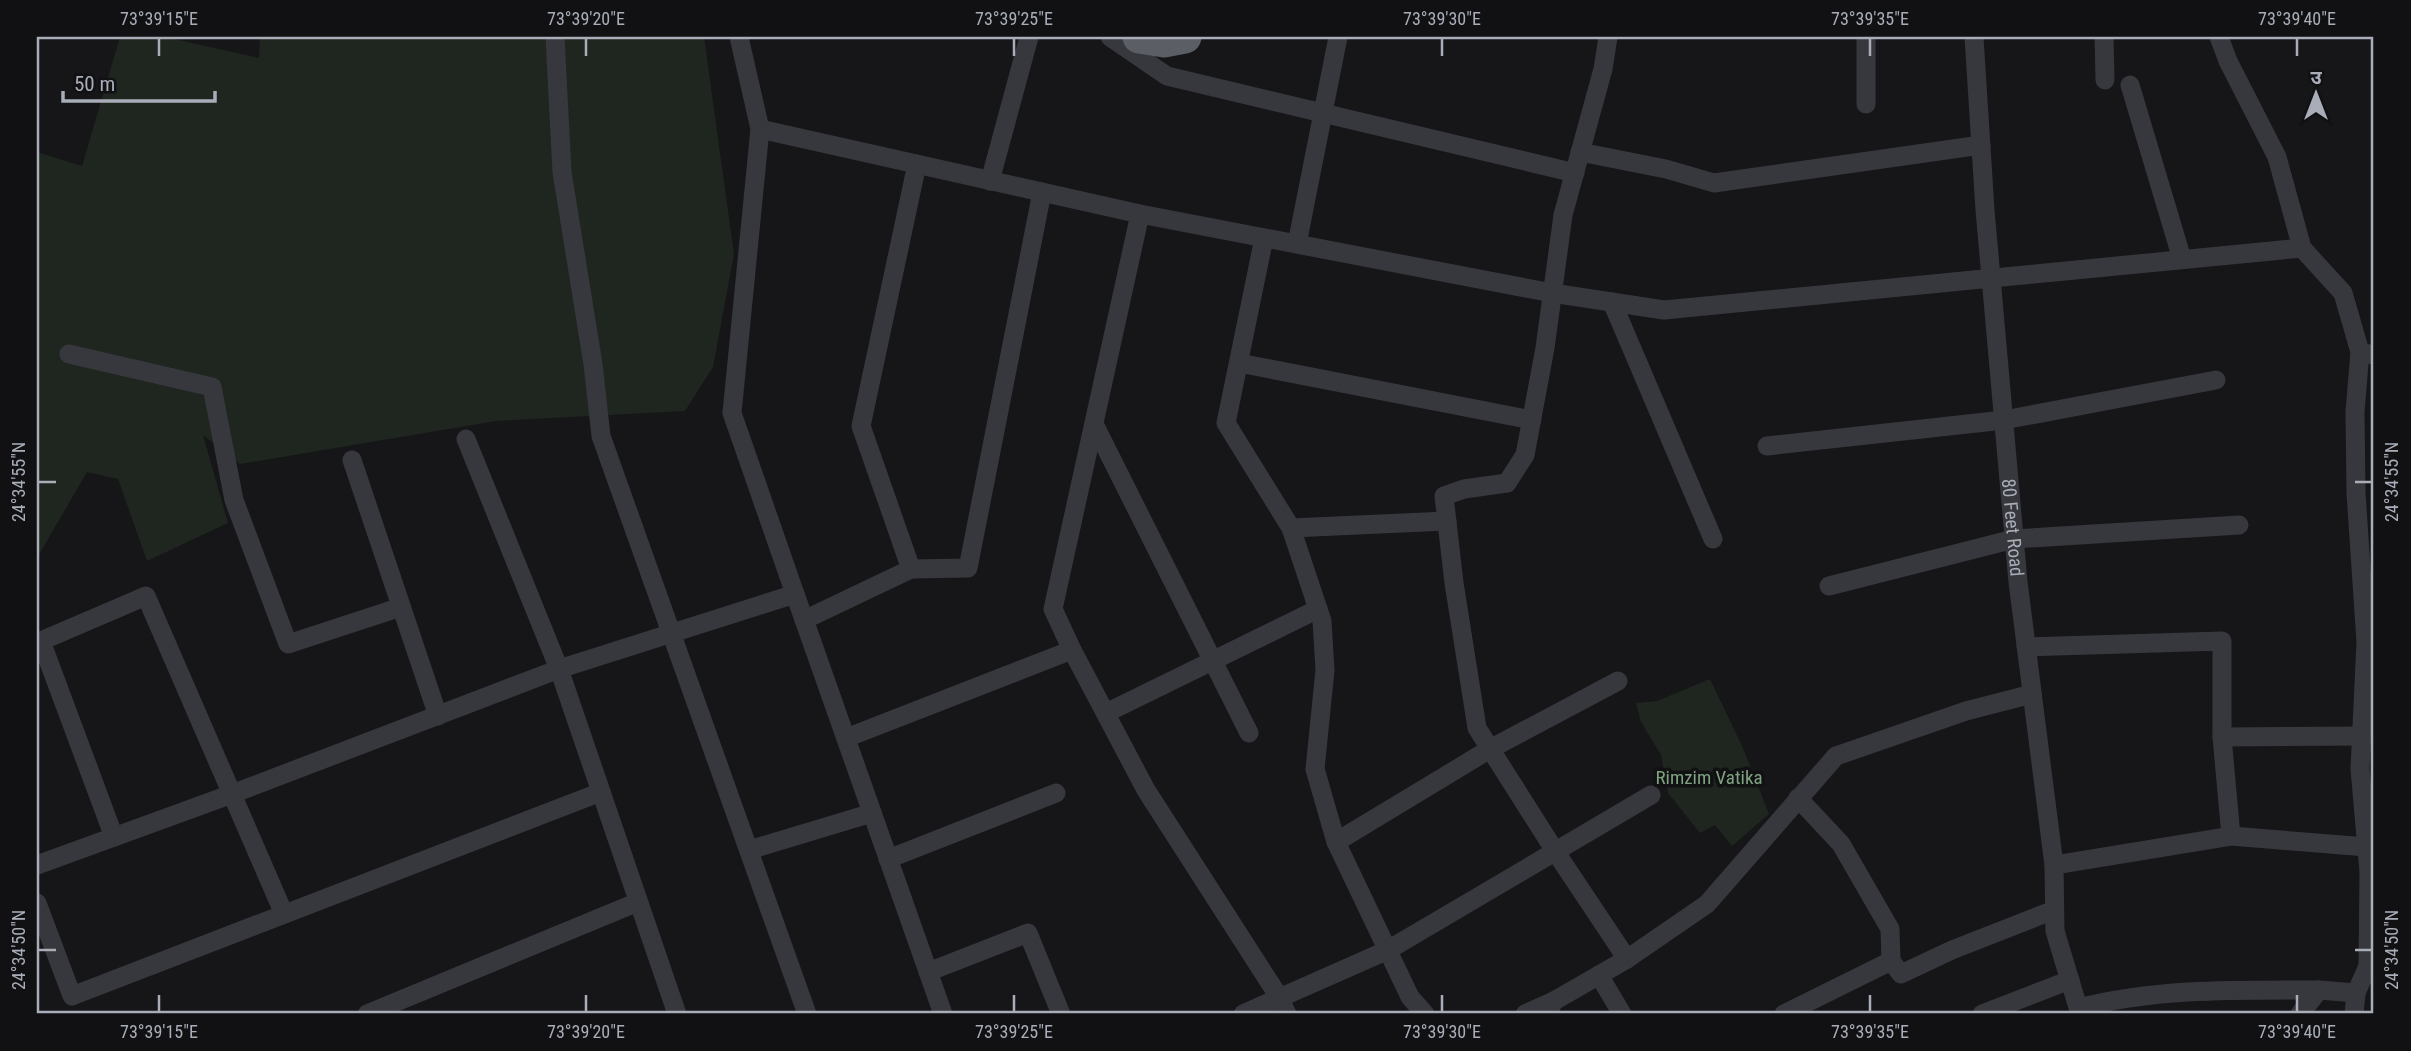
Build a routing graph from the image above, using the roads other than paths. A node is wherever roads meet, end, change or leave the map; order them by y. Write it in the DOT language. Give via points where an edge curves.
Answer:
graph roads {
  1 [pos="555,37"];
  2 [pos="738,37"];
  3 [pos="1029,37"];
  4 [pos="1110,37"];
  5 [pos="1139,37"];
  6 [pos="1185,37"];
  7 [pos="1338,37"];
  8 [pos="1608,37"];
  9 [pos="1866,37"];
  10 [pos="1974,37"];
  11 [pos="2104,37"];
  12 [pos="2219,37"];
  13 [pos="2105,80"];
  14 [pos="2130,85"];
  15 [pos="1866,104"];
  16 [pos="1324,114"];
  17 [pos="760,129"];
  18 [pos="1981,145"];
  19 [pos="1580,152"];
  20 [pos="917,164"];
  21 [pos="1575,173"];
  22 [pos="990,181"];
  23 [pos="1042,192"];
  24 [pos="1140,214"];
  25 [pos="1264,238"];
  26 [pos="1297,244"];
  27 [pos="2302,248"];
  28 [pos="2182,259"];
  29 [pos="1992,278"];
  30 [pos="1552,293"];
  31 [pos="1612,302"];
  32 [pos="69,354"];
  33 [pos="2367,354"];
  34 [pos="1238,363"];
  35 [pos="2216,380"];
  36 [pos="1532,420"];
  37 [pos="2004,420"];
  38 [pos="1094,424"];
  39 [pos="466,439"];
  40 [pos="1767,446"];
  41 [pos="352,460"];
  42 [pos="1447,521"];
  43 [pos="2239,525"];
  44 [pos="1291,528"];
  45 [pos="2014,538"];
  46 [pos="1713,539"];
  47 [pos="911,569"];
  48 [pos="1829,586"];
  49 [pos="795,594"];
  50 [pos="401,607"];
  51 [pos="1318,609"];
  52 [pos="804,620"];
  53 [pos="672,633"];
  54 [pos="39,641"];
  55 [pos="2026,647"];
  56 [pos="1072,650"];
  57 [pos="1212,659"];
  58 [pos="559,669"];
  59 [pos="1618,681"];
  60 [pos="2032,694"];
  61 [pos="1106,713"];
  62 [pos="438,716"];
  63 [pos="1249,733"];
  64 [pos="2363,736"];
  65 [pos="2222,737"];
  66 [pos="846,738"];
  67 [pos="1490,749"];
  68 [pos="601,792"];
  69 [pos="1056,793"];
  70 [pos="232,794"];
  71 [pos="1651,794"];
  72 [pos="1798,798"];
  73 [pos="872,813"];
  74 [pos="2231,836"];
  75 [pos="114,837"];
  76 [pos="1336,842"];
  77 [pos="2367,847"];
  78 [pos="749,850"];
  79 [pos="1555,851"];
  80 [pos="888,859"];
  81 [pos="37,865"];
  82 [pos="2054,865"];
  83 [pos="2372,872"];
  84 [pos="638,902"];
  85 [pos="37,903"];
  86 [pos="2054,910"];
  87 [pos="284,914"];
  88 [pos="1030,926"];
  89 [pos="1388,950"];
  90 [pos="1627,959"];
  91 [pos="1891,961"];
  92 [pos="927,970"];
  93 [pos="1599,975"];
  94 [pos="2070,980"];
  95 [pos="2319,990"];
  96 [pos="2356,993"];
  97 [pos="1283,1005"];
  98 [pos="1550,1008"];
  99 [pos="2080,1011"];
  100 [pos="367,1014"];
  101 [pos="675,1014"];
  102 [pos="807,1014"];
  103 [pos="943,1014"];
  104 [pos="1061,1014"];
  105 [pos="1243,1014"];
  106 [pos="1426,1014"];
  107 [pos="1525,1014"];
  108 [pos="1622,1014"];
  109 [pos="1784,1014"];
  110 [pos="1982,1014"];
  111 [pos="2300,1014"];
  112 [pos="2354,1014"];
  1 -- 53 [label="street" via="562,172 601,436"];
  2 -- 17 [label="street"];
  3 -- 22 [label="street"];
  4 -- 16 [label="street" via="1167,76"];
  5 -- 6 [label="highway" via="1164,41"];
  7 -- 16 [label="street"];
  8 -- 19 [label="street"];
  9 -- 15 [label="street"];
  10 -- 18 [label="street, 80 Feet Road"];
  11 -- 13 [label="street"];
  12 -- 27 [label="street" via="2277,157"];
  14 -- 28 [label="street"];
  16 -- 21 [label="street"];
  16 -- 26 [label="street"];
  17 -- 20 [label="street"];
  17 -- 49 [label="street" via="732,413"];
  18 -- 19 [label="street" via="1714,183"];
  18 -- 29 [label="street, 80 Feet Road"];
  19 -- 21 [label="street"];
  20 -- 22 [label="street"];
  20 -- 47 [label="street" via="861,426"];
  21 -- 30 [label="street" via="1563,215"];
  22 -- 23 [label="street"];
  23 -- 24 [label="street"];
  23 -- 47 [label="street" via="968,568"];
  24 -- 25 [label="street"];
  24 -- 38 [label="street"];
  25 -- 26 [label="street"];
  25 -- 34 [label="street"];
  26 -- 30 [label="street"];
  27 -- 28 [label="street"];
  27 -- 33 [label="street" via="2343,293"];
  28 -- 29 [label="street"];
  29 -- 31 [label="street" via="1664,310"];
  29 -- 37 [label="street, 80 Feet Road"];
  30 -- 31 [label="street"];
  30 -- 36 [label="street"];
  31 -- 46 [label="street"];
  32 -- 50 [label="street" via="212,387 234,500 288,644"];
  33 -- 64 [label="street" via="2355,412 2366,642"];
  34 -- 36 [label="street"];
  34 -- 44 [label="street" via="1226,423"];
  35 -- 37 [label="street"];
  36 -- 42 [label="street" via="1525,455 1507,483 1444,496"];
  37 -- 40 [label="street"];
  37 -- 45 [label="street, 80 Feet Road"];
  38 -- 56 [label="street" via="1054,609"];
  38 -- 57 [label="street"];
  39 -- 58 [label="street"];
  41 -- 50 [label="street"];
  42 -- 44 [label="street"];
  42 -- 67 [label="street" via="1477,728"];
  43 -- 45 [label="street"];
  44 -- 51 [label="street"];
  45 -- 48 [label="street"];
  45 -- 55 [label="street, 80 Feet Road"];
  47 -- 52 [label="street"];
  49 -- 52 [label="street"];
  49 -- 53 [label="street"];
  50 -- 62 [label="street"];
  51 -- 57 [label="street"];
  51 -- 76 [label="street" via="1325,670 1315,769"];
  52 -- 66 [label="street"];
  53 -- 58 [label="street"];
  53 -- 78 [label="street"];
  54 -- 70 [label="street" via="146,596"];
  54 -- 75 [label="street"];
  55 -- 60 [label="street, 80 Feet Road"];
  55 -- 65 [label="street" via="2222,641"];
  56 -- 61 [label="street"];
  56 -- 66 [label="street"];
  57 -- 61 [label="street"];
  57 -- 63 [label="street"];
  58 -- 62 [label="street"];
  58 -- 68 [label="street"];
  59 -- 67 [label="street"];
  60 -- 72 [label="street" via="1966,711 1836,756"];
  60 -- 82 [label="street, 80 Feet Road"];
  61 -- 97 [label="street" via="1146,790"];
  62 -- 70 [label="street"];
  64 -- 65 [label="street"];
  64 -- 77 [label="street" via="2360,769"];
  65 -- 74 [label="street"];
  66 -- 73 [label="street"];
  67 -- 76 [label="street"];
  67 -- 79 [label="street"];
  68 -- 84 [label="street"];
  68 -- 87 [label="street"];
  69 -- 80 [label="street"];
  70 -- 75 [label="street"];
  70 -- 87 [label="street"];
  71 -- 79 [label="street"];
  72 -- 90 [label="street" via="1707,904"];
  72 -- 91 [label="street" via="1841,844 1891,929"];
  73 -- 78 [label="street"];
  73 -- 80 [label="street"];
  74 -- 77 [label="street"];
  74 -- 82 [label="street"];
  75 -- 81 [label="street"];
  76 -- 89 [label="street"];
  77 -- 83 [label="street"];
  78 -- 102 [label="street"];
  79 -- 89 [label="street"];
  79 -- 90 [label="street"];
  80 -- 92 [label="street"];
  82 -- 86 [label="street, 80 Feet Road"];
  83 -- 96 [label="street" via="2368,966"];
  84 -- 100 [label="street"];
  84 -- 101 [label="street"];
  85 -- 87 [label="street" via="72,996"];
  86 -- 91 [label="street" via="1901,974"];
  86 -- 94 [label="street, 80 Feet Road" via="2055,931"];
  88 -- 92 [label="street"];
  89 -- 97 [label="street"];
  89 -- 106 [label="street" via="1410,997"];
  90 -- 93 [label="street"];
  91 -- 109 [label="street"];
  92 -- 103 [label="street"];
  92 -- 104 [label="street" via="1028,933"];
  93 -- 98 [label="street"];
  93 -- 108 [label="street"];
  94 -- 99 [label="street, 80 Feet Road"];
  94 -- 110 [label="street"];
  95 -- 96 [label="street"];
  95 -- 99 [label="street" via="2190,991 2135,997"];
  95 -- 111 [label="street"];
  96 -- 112 [label="street"];
  97 -- 105 [label="street"];
  98 -- 107 [label="street"];
}
